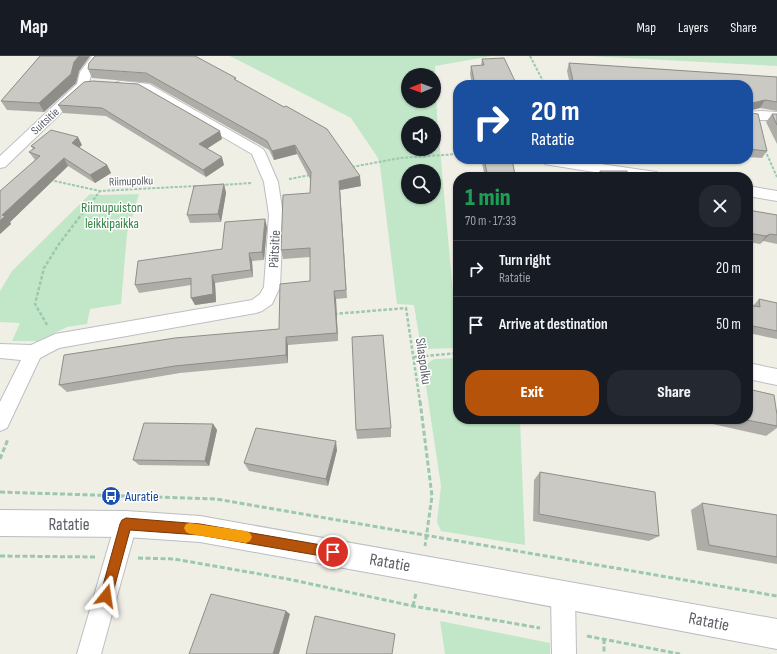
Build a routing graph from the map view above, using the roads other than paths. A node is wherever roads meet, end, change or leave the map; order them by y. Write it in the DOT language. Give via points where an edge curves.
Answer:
graph roads {
  1 [pos="98,56"];
  2 [pos="95,84"];
  3 [pos="753,116"];
  4 [pos="777,116"];
  5 [pos="0,164"];
  6 [pos="574,164"];
  7 [pos="625,172"];
  8 [pos="753,192"];
  9 [pos="777,196"];
  10 [pos="0,351"];
  11 [pos="33,353"];
  12 [pos="753,372"];
  13 [pos="777,377"];
  14 [pos="6,428"];
  15 [pos="0,523"];
  16 [pos="126,524"];
  17 [pos="563,594"];
  18 [pos="777,634"];
  19 [pos="564,643"];
  20 [pos="89,654"];
  1 -- 2 [label="street, Suitsitie" via="86,72"];
  2 -- 5 [label="street, Suitsitie"];
  2 -- 11 [label="street, Päitsitie" via="145,87 258,152 271,182 276,215 272,287 266,299 256,306 55,341"];
  3 -- 4 [label="street"];
  6 -- 7 [label="street"];
  8 -- 9 [label="street"];
  10 -- 11 [label="street"];
  11 -- 14 [label="street"];
  12 -- 13 [label="street"];
  15 -- 16 [label="street, Ratatie"];
  16 -- 17 [label="street, Ratatie" via="200,529"];
  16 -- 20 [label="street"];
  17 -- 18 [label="street, Ratatie"];
  17 -- 19 [label="street"];
}
